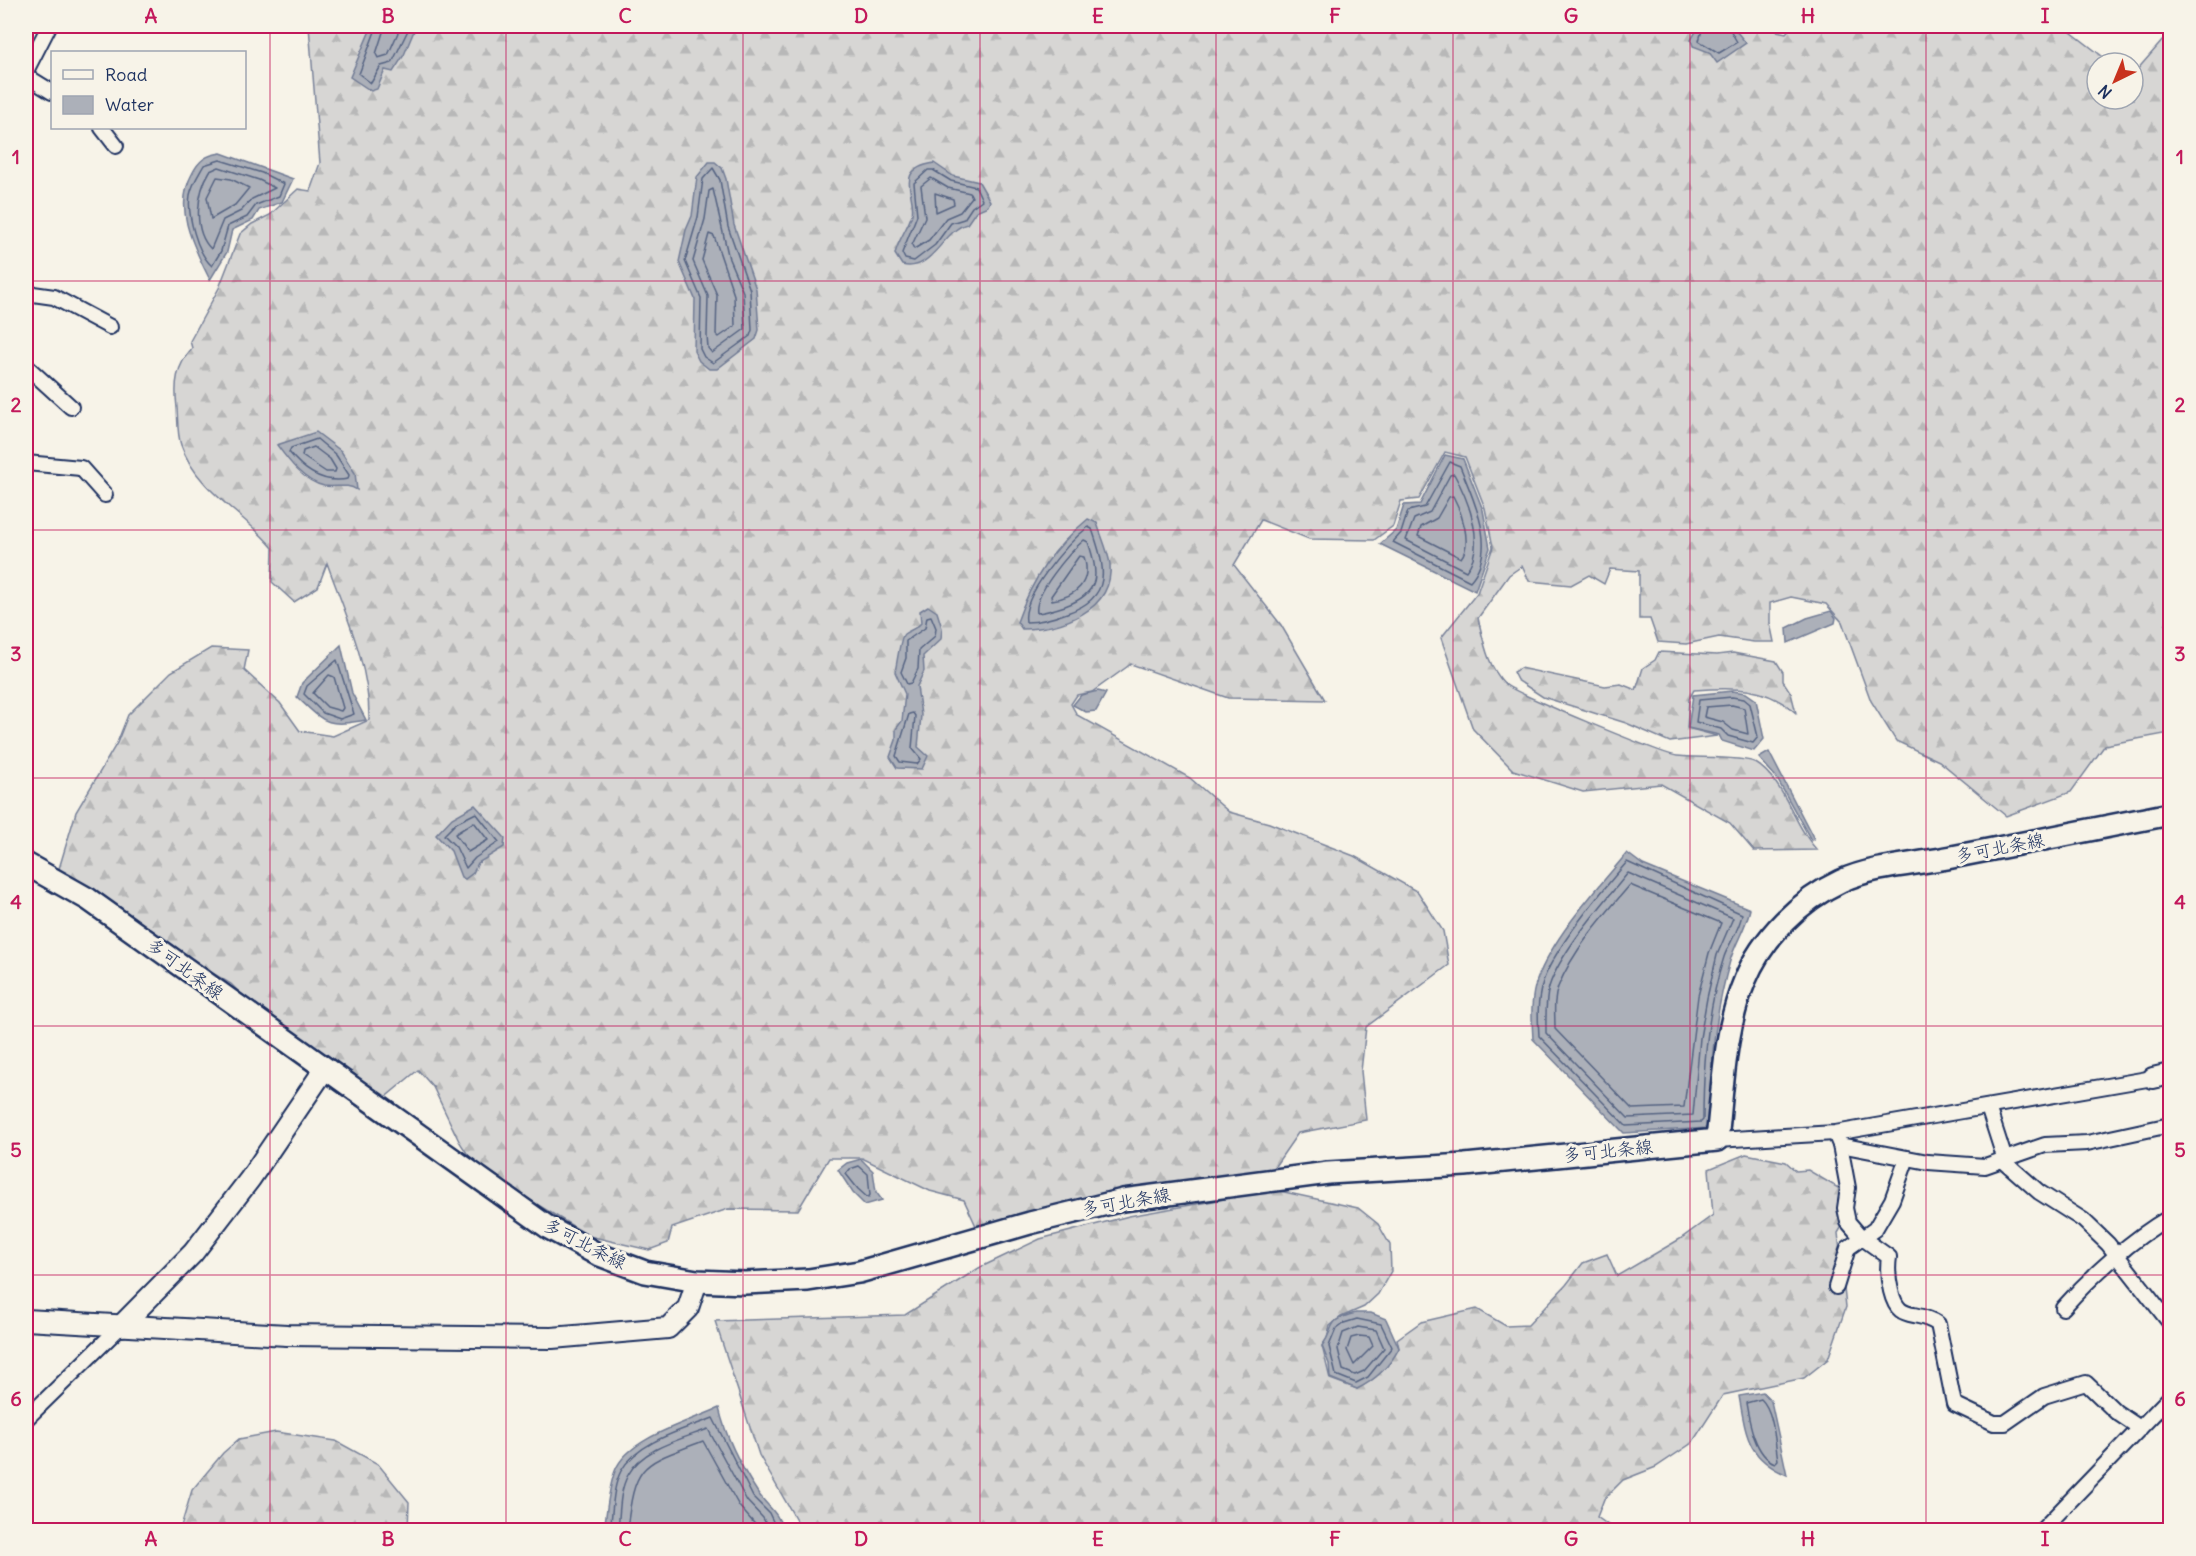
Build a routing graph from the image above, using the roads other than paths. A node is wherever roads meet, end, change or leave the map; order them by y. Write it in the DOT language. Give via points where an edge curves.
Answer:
graph roads {
  1 [pos="49,26"];
  2 [pos="26,71"];
  3 [pos="26,76"];
  4 [pos="51,91"];
  5 [pos="103,129"];
  6 [pos="116,146"];
  7 [pos="27,297"];
  8 [pos="110,327"];
  9 [pos="26,366"];
  10 [pos="71,407"];
  11 [pos="26,463"];
  12 [pos="105,495"];
  13 [pos="2170,814"];
  14 [pos="26,864"];
  15 [pos="324,1070"];
  16 [pos="2162,1076"];
  17 [pos="1988,1107"];
  18 [pos="2170,1125"];
  19 [pos="1837,1139"];
  20 [pos="1717,1140"];
  21 [pos="1907,1158"];
  22 [pos="2004,1159"];
  23 [pos="2170,1217"];
  24 [pos="1861,1238"];
  25 [pos="2118,1257"];
  26 [pos="697,1281"];
  27 [pos="1836,1287"];
  28 [pos="2063,1308"];
  29 [pos="26,1320"];
  30 [pos="2170,1323"];
  31 [pos="121,1326"];
  32 [pos="2170,1397"];
  33 [pos="26,1419"];
  34 [pos="2140,1428"];
  35 [pos="2042,1530"];
  1 -- 2 [label="street"];
  3 -- 4 [label="street"];
  5 -- 6 [label="street"];
  7 -- 8 [label="street" via="63,300"];
  9 -- 10 [label="street"];
  11 -- 12 [label="street" via="81,468"];
  13 -- 20 [label="main road, 多可北条線" via="1899,866 1843,880 1814,897 1782,924 1745,979 1731,1019"];
  14 -- 15 [label="main road, 多可北条線" via="88,898"];
  15 -- 26 [label="main road, 多可北条線" via="549,1228 597,1254 645,1272"];
  15 -- 31 [label="street" via="250,1179 193,1253"];
  16 -- 17 [label="street"];
  17 -- 19 [label="street"];
  17 -- 22 [label="street"];
  18 -- 22 [label="street" via="2087,1143 2045,1145"];
  19 -- 20 [label="street"];
  19 -- 21 [label="street"];
  19 -- 24 [label="street" via="1848,1188 1848,1222"];
  20 -- 26 [label="main road, 多可北条線" via="1466,1165 1328,1173 1123,1200 859,1272 808,1280"];
  21 -- 22 [label="street" via="1985,1166"];
  21 -- 24 [label="street" via="1892,1200 1875,1229"];
  22 -- 25 [label="street" via="2039,1192 2083,1220"];
  23 -- 25 [label="street" via="2141,1233"];
  24 -- 27 [label="street" via="1848,1248"];
  24 -- 34 [label="street" via="1889,1257 1893,1304 1903,1312 1938,1324 1954,1404 1994,1423 2005,1423 2044,1396 2086,1383 2116,1412"];
  25 -- 28 [label="street"];
  25 -- 30 [label="street"];
  26 -- 31 [label="street" via="687,1308 668,1328 552,1338 287,1335"];
  29 -- 31 [label="street"];
  31 -- 33 [label="street"];
  32 -- 34 [label="street"];
  34 -- 35 [label="street"];
}
